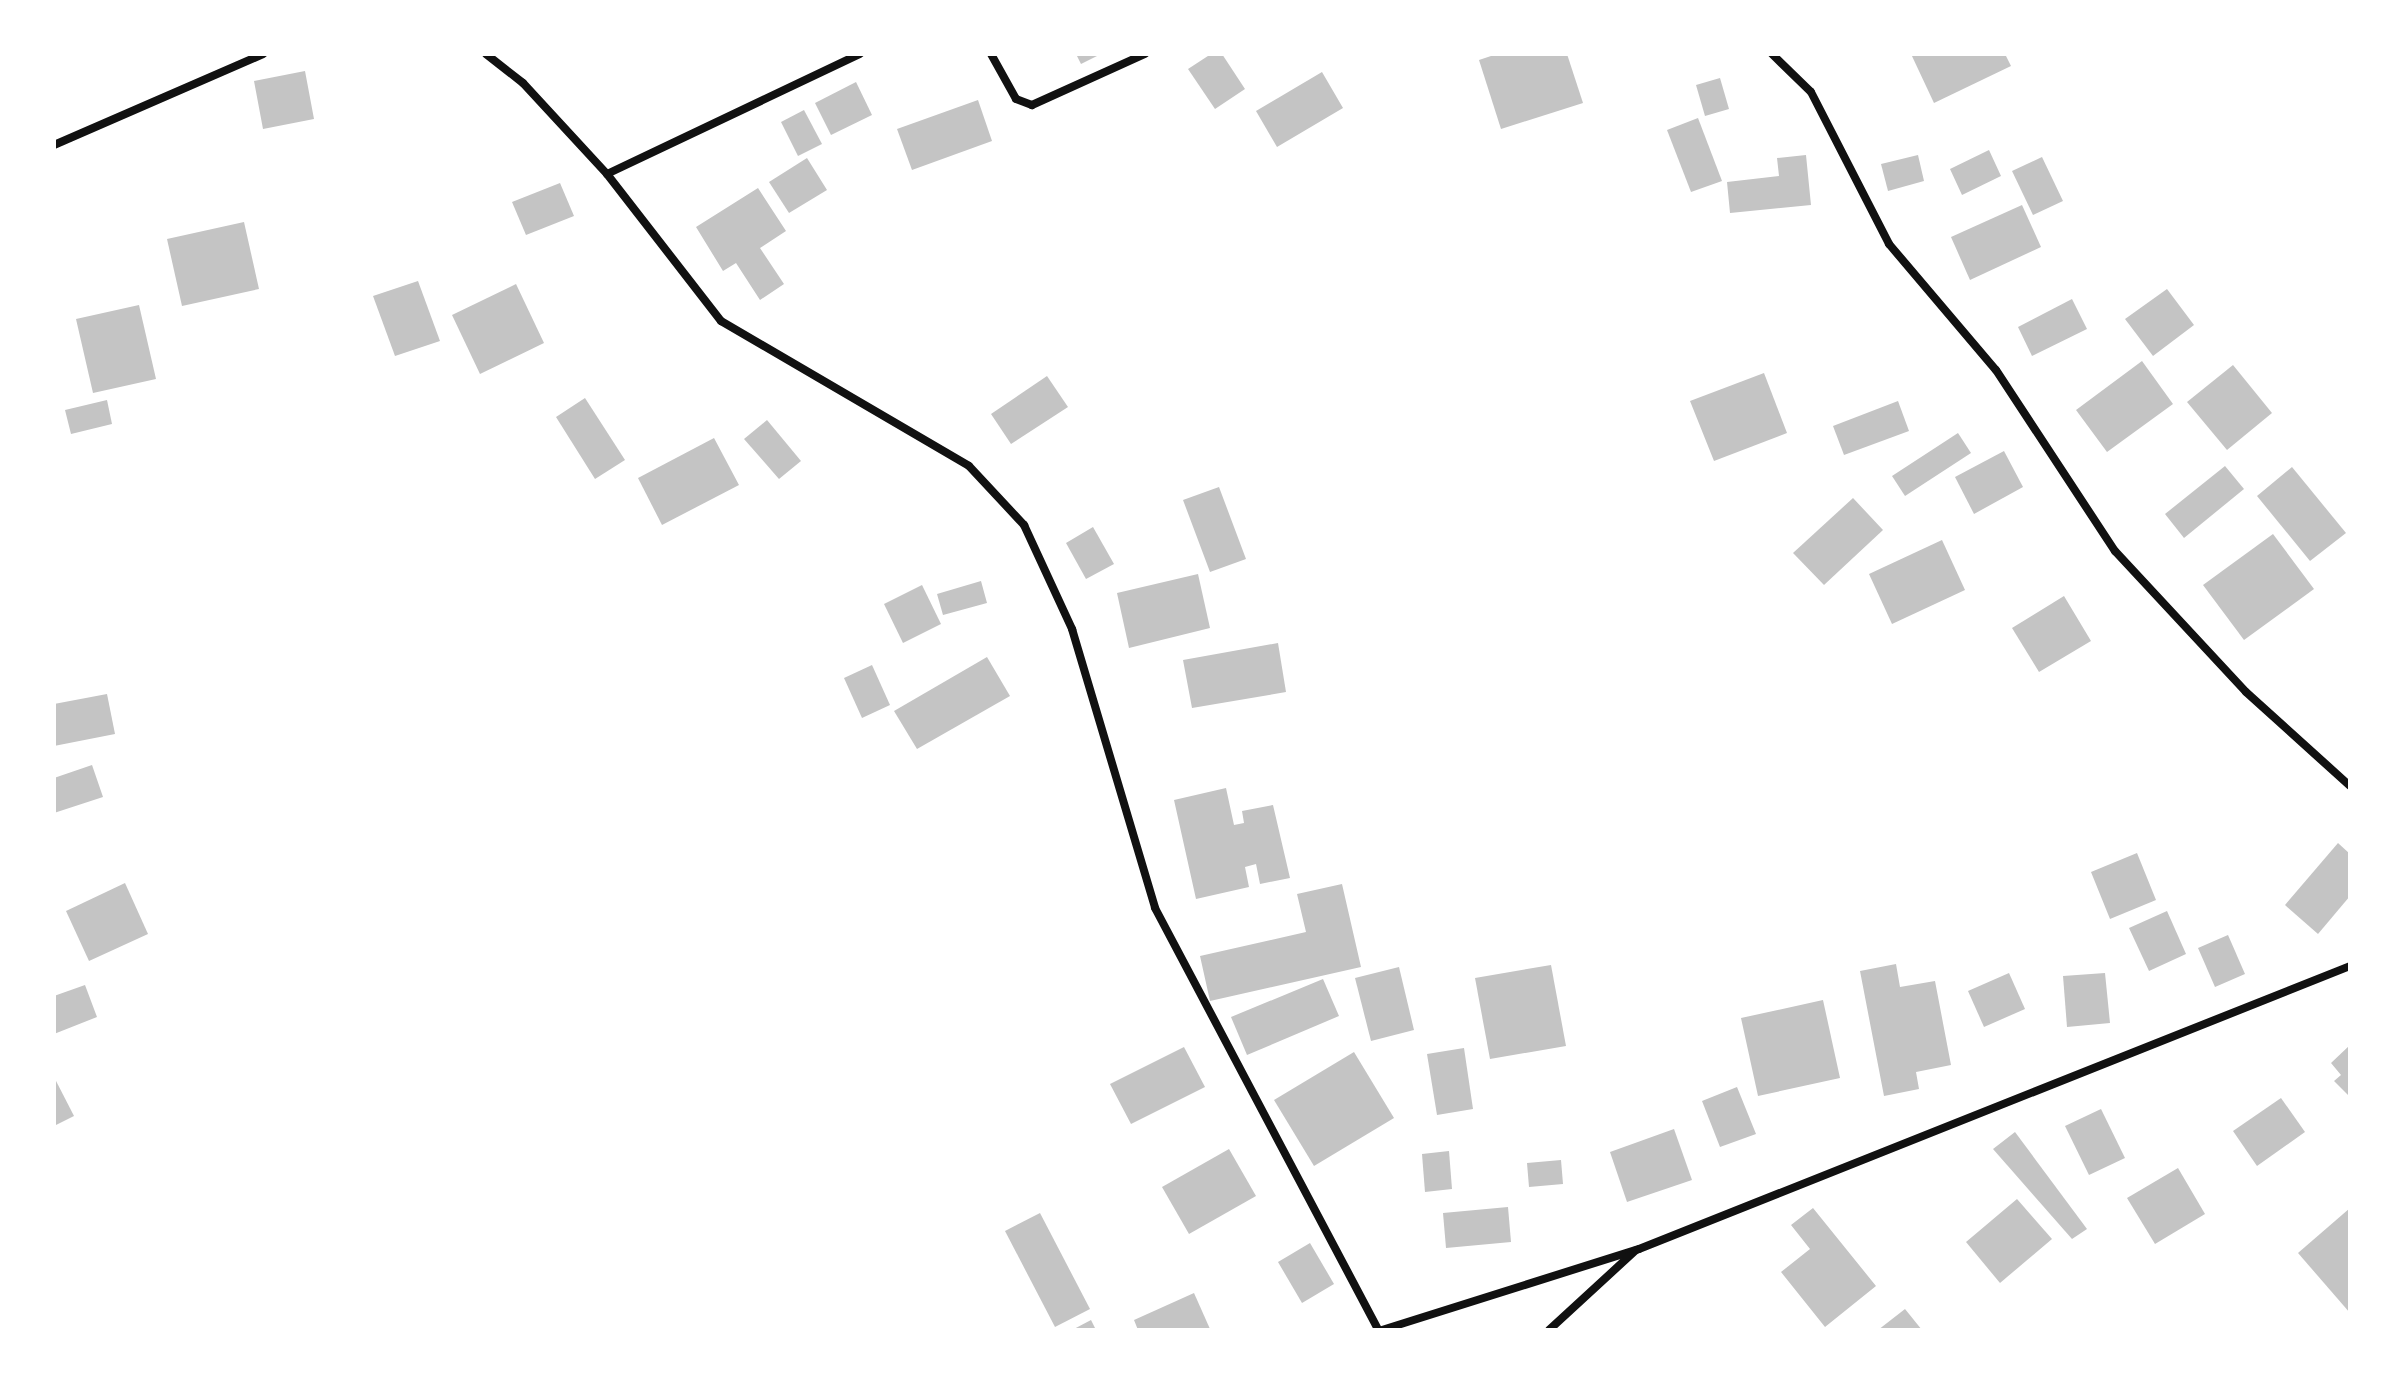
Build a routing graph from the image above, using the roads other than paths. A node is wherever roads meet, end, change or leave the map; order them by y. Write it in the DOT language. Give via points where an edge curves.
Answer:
graph roads {
  1 [pos="263,54"];
  2 [pos="486,54"];
  3 [pos="860,54"];
  4 [pos="991,54"];
  5 [pos="1145,54"];
  6 [pos="1772,54"];
  7 [pos="54,145"];
  8 [pos="607,174"];
  9 [pos="2350,786"];
  10 [pos="2350,966"];
  11 [pos="1639,1249"];
  12 [pos="1380,1330"];
  13 [pos="1549,1330"];
  1 -- 7 [label="street"];
  2 -- 8 [label="street"];
  3 -- 8 [label="street"];
  4 -- 5 [label="street" via="1016,99 1032,105"];
  6 -- 9 [label="street" via="1811,92 1889,244 1996,370 2115,551 2227,673"];
  8 -- 12 [label="street" via="721,321 969,466 1024,525 1072,629 1151,899"];
  10 -- 11 [label="street"];
  11 -- 12 [label="street"];
  11 -- 13 [label="street"];
}
